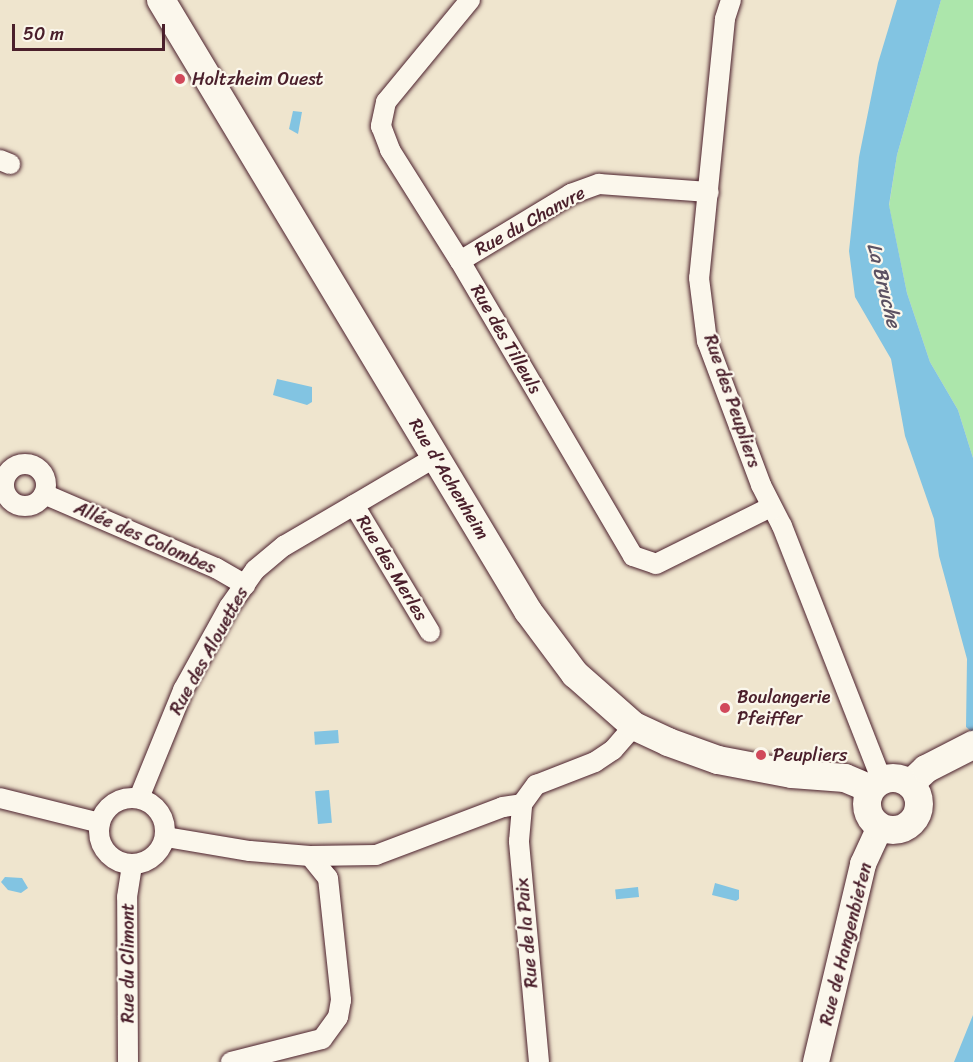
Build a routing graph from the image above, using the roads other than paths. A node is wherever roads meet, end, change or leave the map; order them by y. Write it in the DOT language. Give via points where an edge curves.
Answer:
graph roads {
  1 [pos="161,0"];
  2 [pos="470,0"];
  3 [pos="731,0"];
  4 [pos="709,192"];
  5 [pos="460,261"];
  6 [pos="436,457"];
  7 [pos="2,477"];
  8 [pos="44,494"];
  9 [pos="354,505"];
  10 [pos="771,507"];
  11 [pos="245,585"];
  12 [pos="430,632"];
  13 [pos="634,726"];
  14 [pos="968,747"];
  15 [pos="910,784"];
  16 [pos="877,785"];
  17 [pos="0,798"];
  18 [pos="139,798"];
  19 [pos="522,804"];
  20 [pos="100,823"];
  21 [pos="880,827"];
  22 [pos="166,837"];
  23 [pos="310,856"];
  24 [pos="132,865"];
  25 [pos="128,1062"];
  26 [pos="231,1062"];
  27 [pos="538,1062"];
  28 [pos="816,1062"];
  1 -- 6 [label="main road, Rue d'Achenheim"];
  2 -- 5 [label="street, Rue des Tilleuls" via="386,102 381,126 390,150"];
  3 -- 4 [label="street, Rue des Peupliers" via="725,19"];
  4 -- 5 [label="street, Rue du Chanvre" via="599,184 572,194"];
  4 -- 10 [label="street, Rue des Peupliers" via="699,278 707,341"];
  5 -- 10 [label="street, Rue des Tilleuls" via="633,556 656,564"];
  6 -- 9 [label="street, Rue des Alouettes"];
  6 -- 13 [label="main road, Rue d'Achenheim" via="553,648 589,688"];
  7 -- 8 [label="street" via="8,498 16,505 36,503"];
  7 -- 8 [label="street" via="19,465 31,465 40,470 46,481"];
  8 -- 11 [label="street, Allée des Colombes" via="216,568"];
  9 -- 11 [label="street, Rue des Alouettes" via="270,556"];
  9 -- 12 [label="street, Rue des Merles"];
  10 -- 16 [label="street, Rue des Peupliers" via="782,526"];
  11 -- 18 [label="street, Rue des Alouettes" via="183,690"];
  13 -- 16 [label="main road, Rue d'Achenheim" via="718,760"];
  13 -- 19 [label="street" via="613,750 595,762 536,785"];
  14 -- 15 [label="main road" via="926,769"];
  15 -- 16 [label="main road" via="891,778"];
  15 -- 21 [label="main road" via="920,803 912,824 902,830"];
  16 -- 21 [label="main road" via="867,810"];
  17 -- 20 [label="street"];
  18 -- 20 [label="street" via="125,798 106,810"];
  18 -- 22 [label="street" via="152,804 165,821"];
  19 -- 23 [label="street" via="503,807 376,855"];
  19 -- 27 [label="street, Rue de la Paix" via="519,842"];
  20 -- 24 [label="street" via="100,840 106,852 116,861"];
  21 -- 28 [label="street, Rue de Hangenbieten" via="863,864"];
  22 -- 23 [label="street"];
  22 -- 24 [label="street" via="150,860"];
  23 -- 26 [label="street" via="328,878 341,1000 338,1017 322,1039"];
  24 -- 25 [label="street, Rue du Climont" via="127,897"];
}
